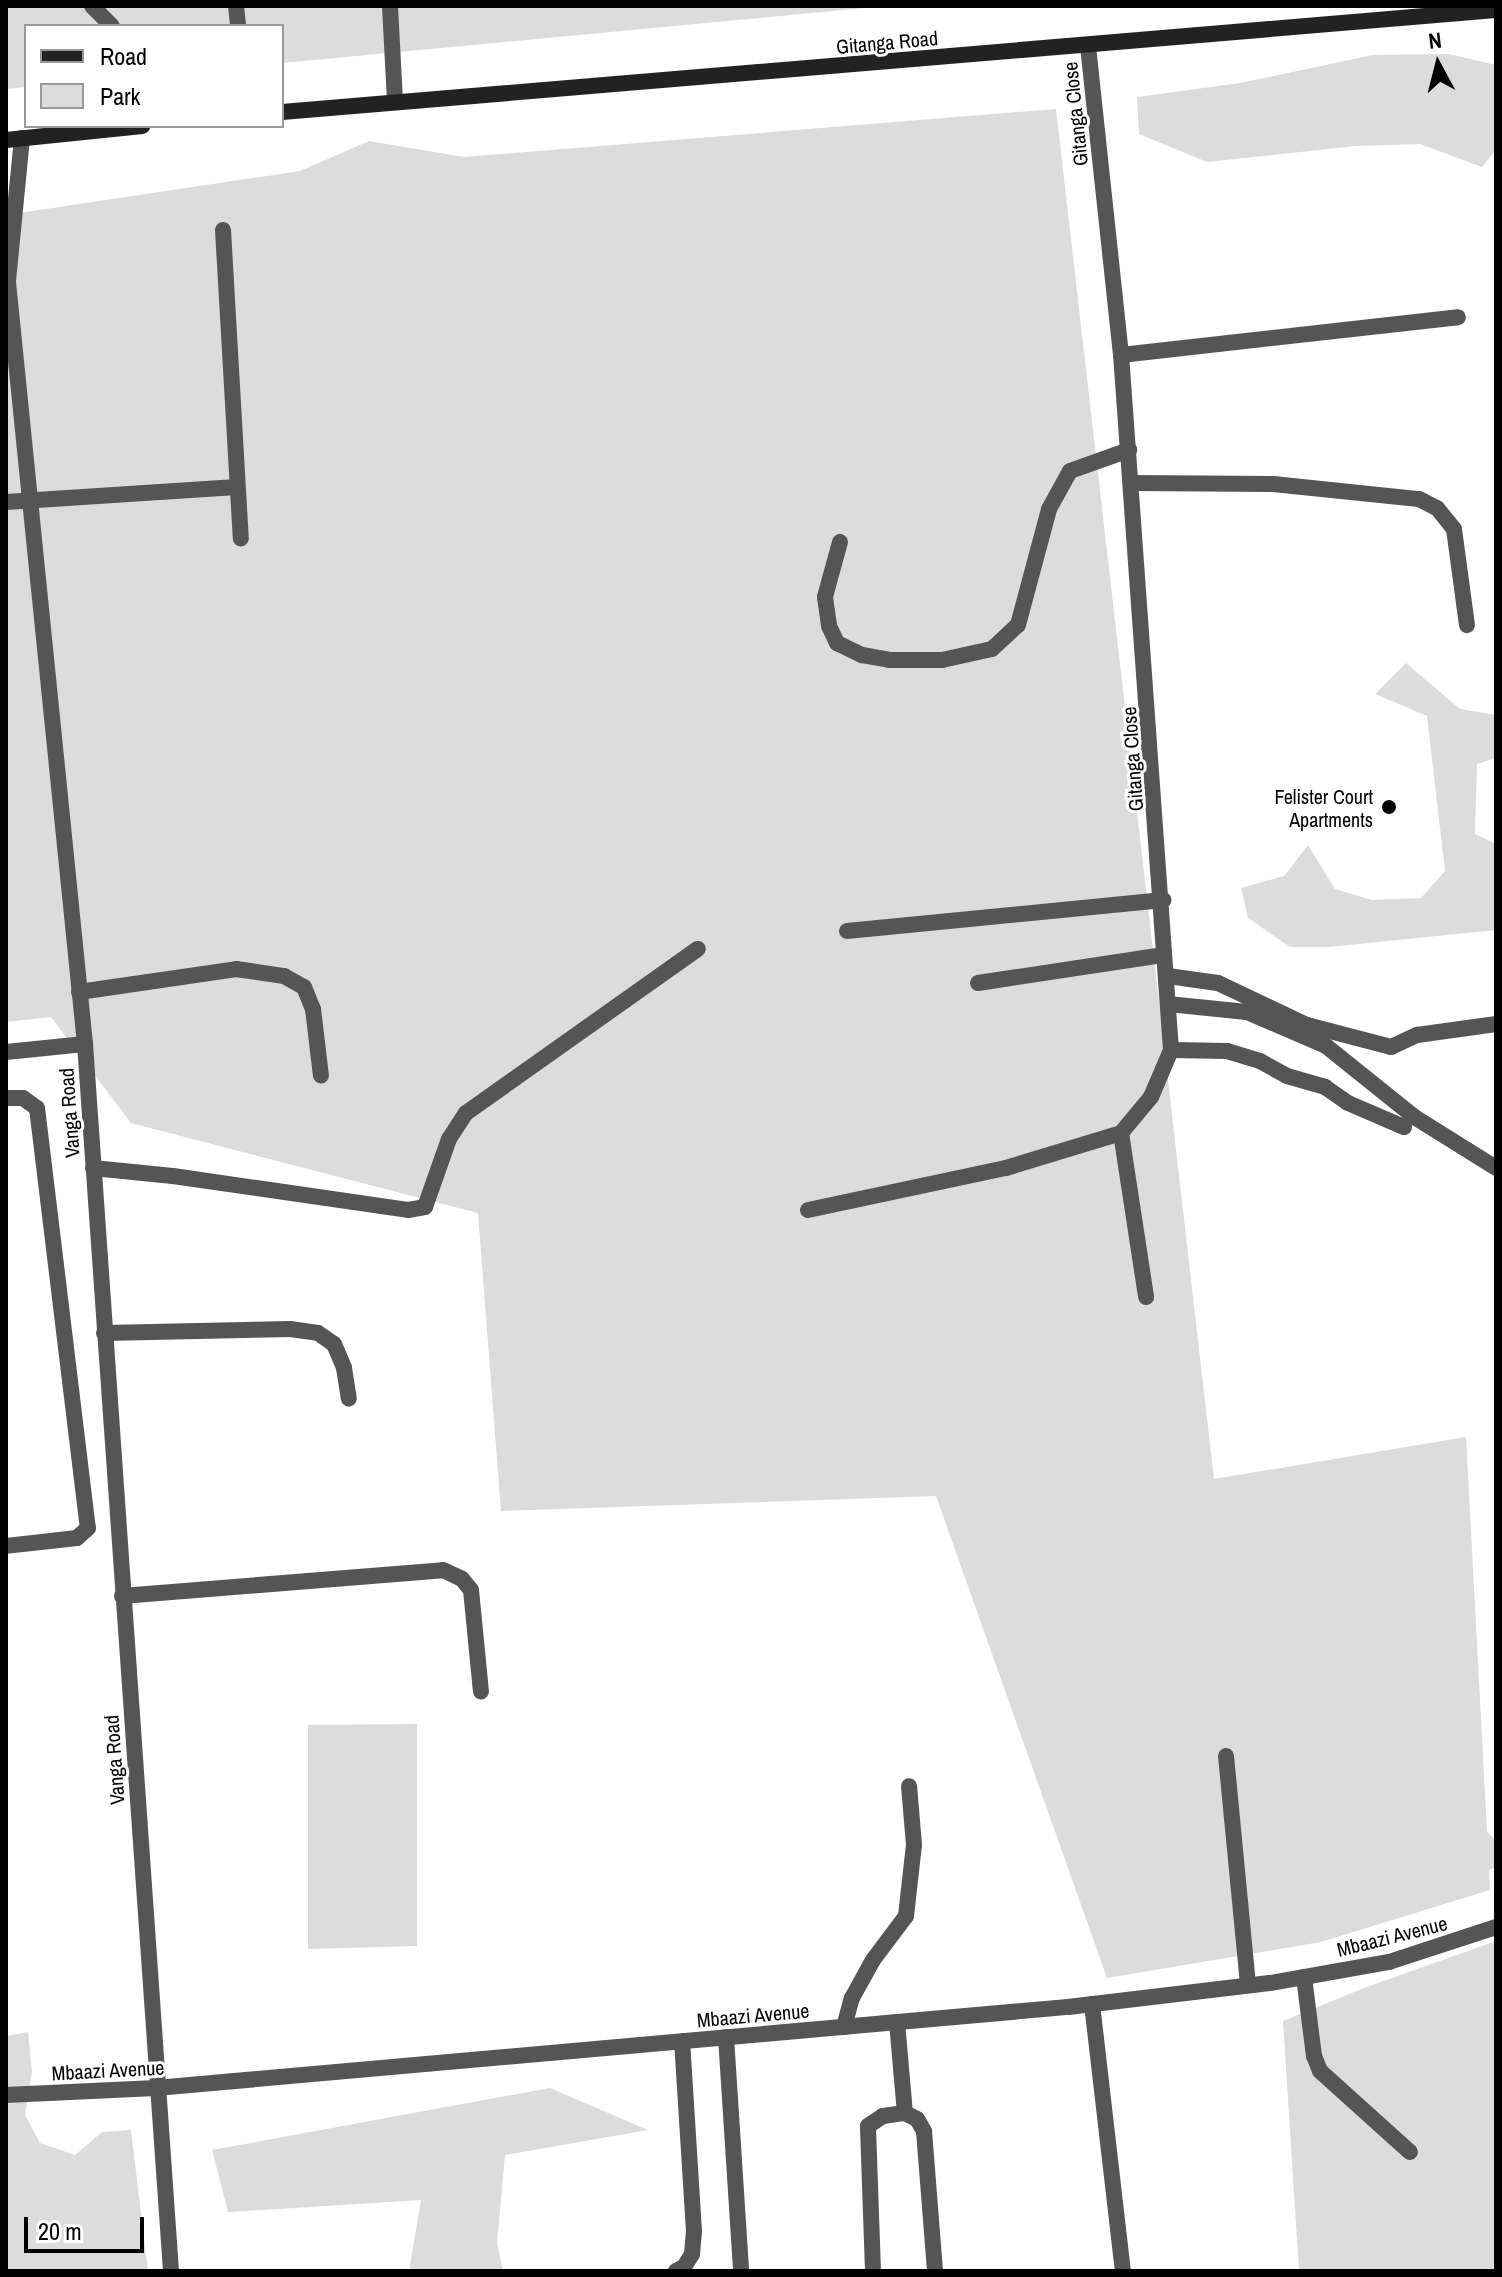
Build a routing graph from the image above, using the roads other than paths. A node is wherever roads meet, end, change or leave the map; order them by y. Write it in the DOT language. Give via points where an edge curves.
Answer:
graph roads {
  1 [pos="92,6"];
  2 [pos="390,6"];
  3 [pos="1496,10"];
  4 [pos="110,24"];
  5 [pos="1088,46"];
  6 [pos="395,100"];
  7 [pos="284,112"];
  8 [pos="122,128"];
  9 [pos="14,139"];
  10 [pos="223,230"];
  11 [pos="1458,317"];
  12 [pos="1121,355"];
  13 [pos="1129,450"];
  14 [pos="1131,483"];
  15 [pos="237,487"];
  16 [pos="28,498"];
  17 [pos="6,502"];
  18 [pos="241,538"];
  19 [pos="840,542"];
  20 [pos="1467,625"];
  21 [pos="1163,900"];
  22 [pos="847,931"];
  23 [pos="698,949"];
  24 [pos="1164,955"];
  25 [pos="1168,976"];
  26 [pos="978,983"];
  27 [pos="79,992"];
  28 [pos="1168,1004"];
  29 [pos="1496,1024"];
  30 [pos="85,1044"];
  31 [pos="1171,1050"];
  32 [pos="6,1052"];
  33 [pos="321,1076"];
  34 [pos="6,1098"];
  35 [pos="1404,1127"];
  36 [pos="1121,1133"];
  37 [pos="93,1168"];
  38 [pos="1496,1168"];
  39 [pos="808,1210"];
  40 [pos="1146,1297"];
  41 [pos="104,1333"];
  42 [pos="349,1399"];
  43 [pos="6,1546"];
  44 [pos="122,1596"];
  45 [pos="481,1692"];
  46 [pos="1226,1756"];
  47 [pos="909,1786"];
  48 [pos="1496,1927"];
  49 [pos="1304,1977"];
  50 [pos="1248,1985"];
  51 [pos="1092,2004"];
  52 [pos="897,2022"];
  53 [pos="844,2027"];
  54 [pos="726,2037"];
  55 [pos="682,2041"];
  56 [pos="156,2088"];
  57 [pos="6,2095"];
  58 [pos="905,2113"];
  59 [pos="1410,2152"];
  60 [pos="171,2271"];
  61 [pos="676,2271"];
  62 [pos="741,2271"];
  63 [pos="873,2271"];
  64 [pos="935,2271"];
  65 [pos="1123,2271"];
  1 -- 4 [label="street"];
  2 -- 6 [label="street"];
  3 -- 5 [label="main road, Gitanga Road"];
  5 -- 6 [label="main road, Gitanga Road"];
  5 -- 12 [label="street, Gitanga Close"];
  6 -- 7 [label="main road, Gitanga Road"];
  8 -- 9 [label="main road"];
  9 -- 16 [label="street, Vanga Road" via="8,282"];
  10 -- 15 [label="street"];
  11 -- 12 [label="street"];
  12 -- 13 [label="street, Gitanga Close"];
  13 -- 14 [label="street, Gitanga Close"];
  13 -- 19 [label="street" via="1070,471 1049,509 1018,625 992,649 942,660 889,660 837,643 825,597"];
  14 -- 20 [label="street" via="1273,484 1419,499 1437,508 1454,529"];
  14 -- 21 [label="street, Gitanga Close"];
  15 -- 16 [label="street"];
  15 -- 18 [label="street"];
  16 -- 17 [label="street"];
  16 -- 27 [label="street, Vanga Road"];
  21 -- 22 [label="street"];
  21 -- 24 [label="street, Gitanga Close"];
  23 -- 37 [label="street" via="466,1113 449,1139 425,1207 408,1210"];
  24 -- 25 [label="street, Gitanga Close"];
  24 -- 26 [label="street"];
  25 -- 28 [label="street, Gitanga Close"];
  25 -- 29 [label="street" via="1218,983 1307,1025 1391,1047 1417,1035"];
  27 -- 30 [label="street, Vanga Road"];
  27 -- 33 [label="street" via="236,969 284,976 304,987 313,1009"];
  28 -- 31 [label="street, Gitanga Close"];
  28 -- 38 [label="street" via="1247,1012 1326,1046 1416,1118"];
  30 -- 32 [label="street"];
  30 -- 37 [label="street, Vanga Road"];
  31 -- 35 [label="street" via="1227,1051 1260,1061"];
  31 -- 36 [label="street, Gitanga Close" via="1151,1097"];
  34 -- 43 [label="street" via="23,1098 37,1108 88,1528 77,1538"];
  36 -- 39 [label="street" via="1006,1168"];
  36 -- 40 [label="street"];
  37 -- 41 [label="street, Vanga Road"];
  41 -- 42 [label="street" via="318,1333 334,1344"];
  41 -- 44 [label="street, Vanga Road"];
  44 -- 45 [label="street" via="443,1570 471,1590"];
  44 -- 56 [label="street, Vanga Road"];
  46 -- 50 [label="street"];
  47 -- 53 [label="street" via="914,1845 906,1916 873,1960 852,1998"];
  48 -- 49 [label="street, Mbaazi Avenue" via="1389,1962"];
  49 -- 50 [label="street, Mbaazi Avenue"];
  49 -- 59 [label="street" via="1320,2071"];
  50 -- 51 [label="street, Mbaazi Avenue"];
  51 -- 52 [label="street, Mbaazi Avenue"];
  51 -- 65 [label="street"];
  52 -- 53 [label="street, Mbaazi Avenue"];
  52 -- 58 [label="street"];
  53 -- 54 [label="street, Mbaazi Avenue"];
  54 -- 55 [label="street, Mbaazi Avenue"];
  54 -- 62 [label="street"];
  55 -- 56 [label="street, Mbaazi Avenue"];
  55 -- 61 [label="street" via="694,2231 692,2254"];
  56 -- 57 [label="street, Mbaazi Avenue"];
  56 -- 60 [label="street, Vanga Road"];
  58 -- 63 [label="street" via="883,2116 868,2126"];
  58 -- 64 [label="street" via="924,2131"];
}
